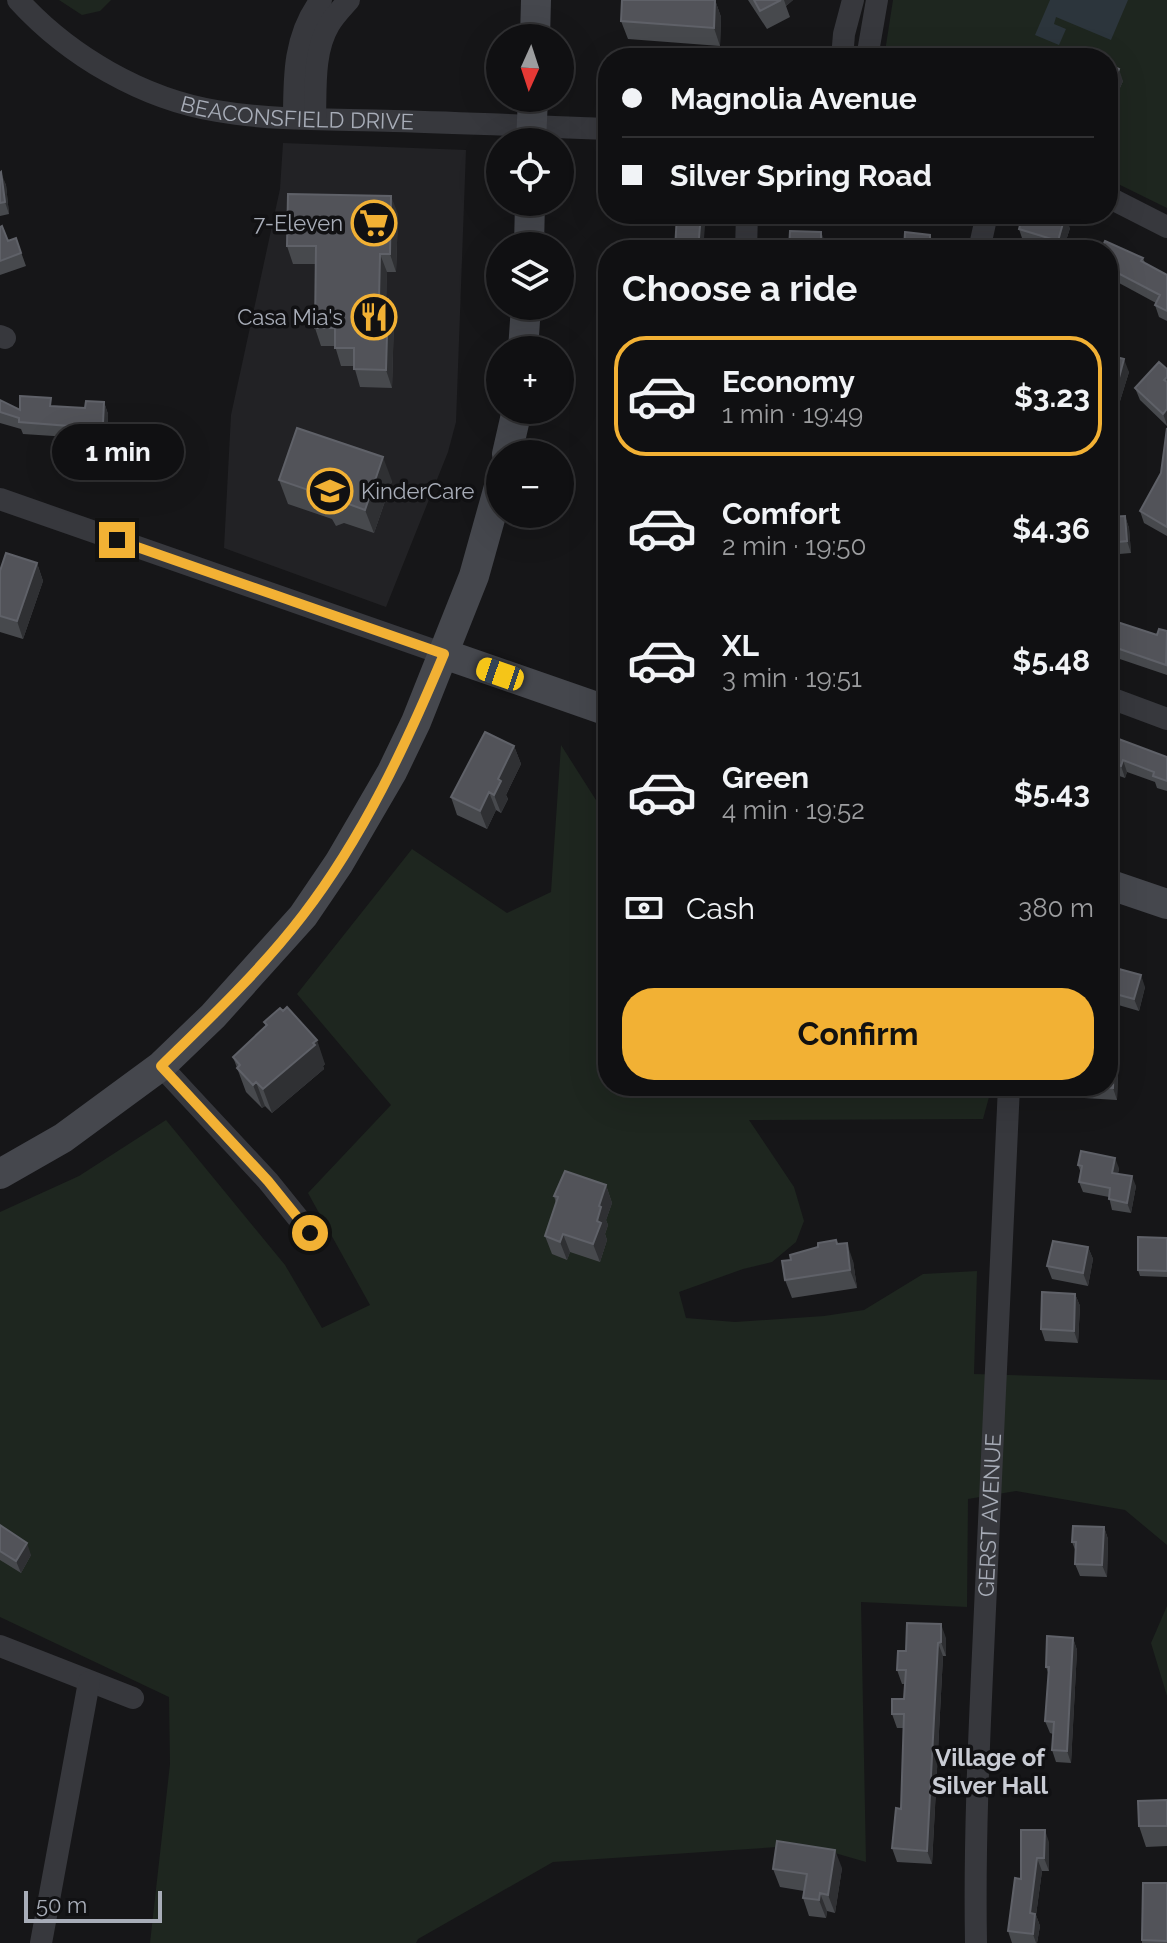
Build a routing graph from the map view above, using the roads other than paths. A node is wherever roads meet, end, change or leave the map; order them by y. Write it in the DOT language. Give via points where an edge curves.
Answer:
graph roads {
  1 [pos="18,0"];
  2 [pos="321,0"];
  3 [pos="349,0"];
  4 [pos="536,0"];
  5 [pos="853,0"];
  6 [pos="877,0"];
  7 [pos="535,24"];
  8 [pos="843,48"];
  9 [pos="869,48"];
  10 [pos="305,119"];
  11 [pos="532,122"];
  12 [pos="598,128"];
  13 [pos="1118,202"];
  14 [pos="1167,227"];
  15 [pos="0,499"];
  16 [pos="487,528"];
  17 [pos="444,654"];
  18 [pos="1118,701"];
  19 [pos="598,708"];
  20 [pos="1167,719"];
  21 [pos="1118,887"];
  22 [pos="1167,904"];
  23 [pos="161,1066"];
  24 [pos="1009,1096"];
  25 [pos="0,1174"];
  26 [pos="310,1233"];
  27 [pos="0,1646"];
  28 [pos="89,1682"];
  29 [pos="133,1698"];
  30 [pos="41,1943"];
  31 [pos="976,1943"];
  1 -- 10 [label="street, BEACONSFIELD DRIVE" via="84,56 147,89 216,111"];
  2 -- 10 [label="street" via="306,20 299,42 294,89"];
  3 -- 10 [label="street" via="329,25 320,49"];
  4 -- 7 [label="main road"];
  5 -- 8 [label="street"];
  6 -- 9 [label="street"];
  10 -- 11 [label="street, BEACONSFIELD DRIVE"];
  11 -- 12 [label="street, BEACONSFIELD DRIVE"];
  13 -- 14 [label="street"];
  15 -- 17 [label="street"];
  16 -- 17 [label="main road"];
  17 -- 19 [label="main road"];
  17 -- 23 [label="main road" via="392,772 312,903 213,1016"];
  18 -- 20 [label="street"];
  21 -- 22 [label="main road"];
  23 -- 25 [label="main road" via="63,1138"];
  23 -- 26 [label="street"];
  24 -- 31 [label="street, GERST AVENUE" via="975,1856"];
  27 -- 28 [label="street"];
  28 -- 29 [label="street"];
  28 -- 30 [label="street"];
}
